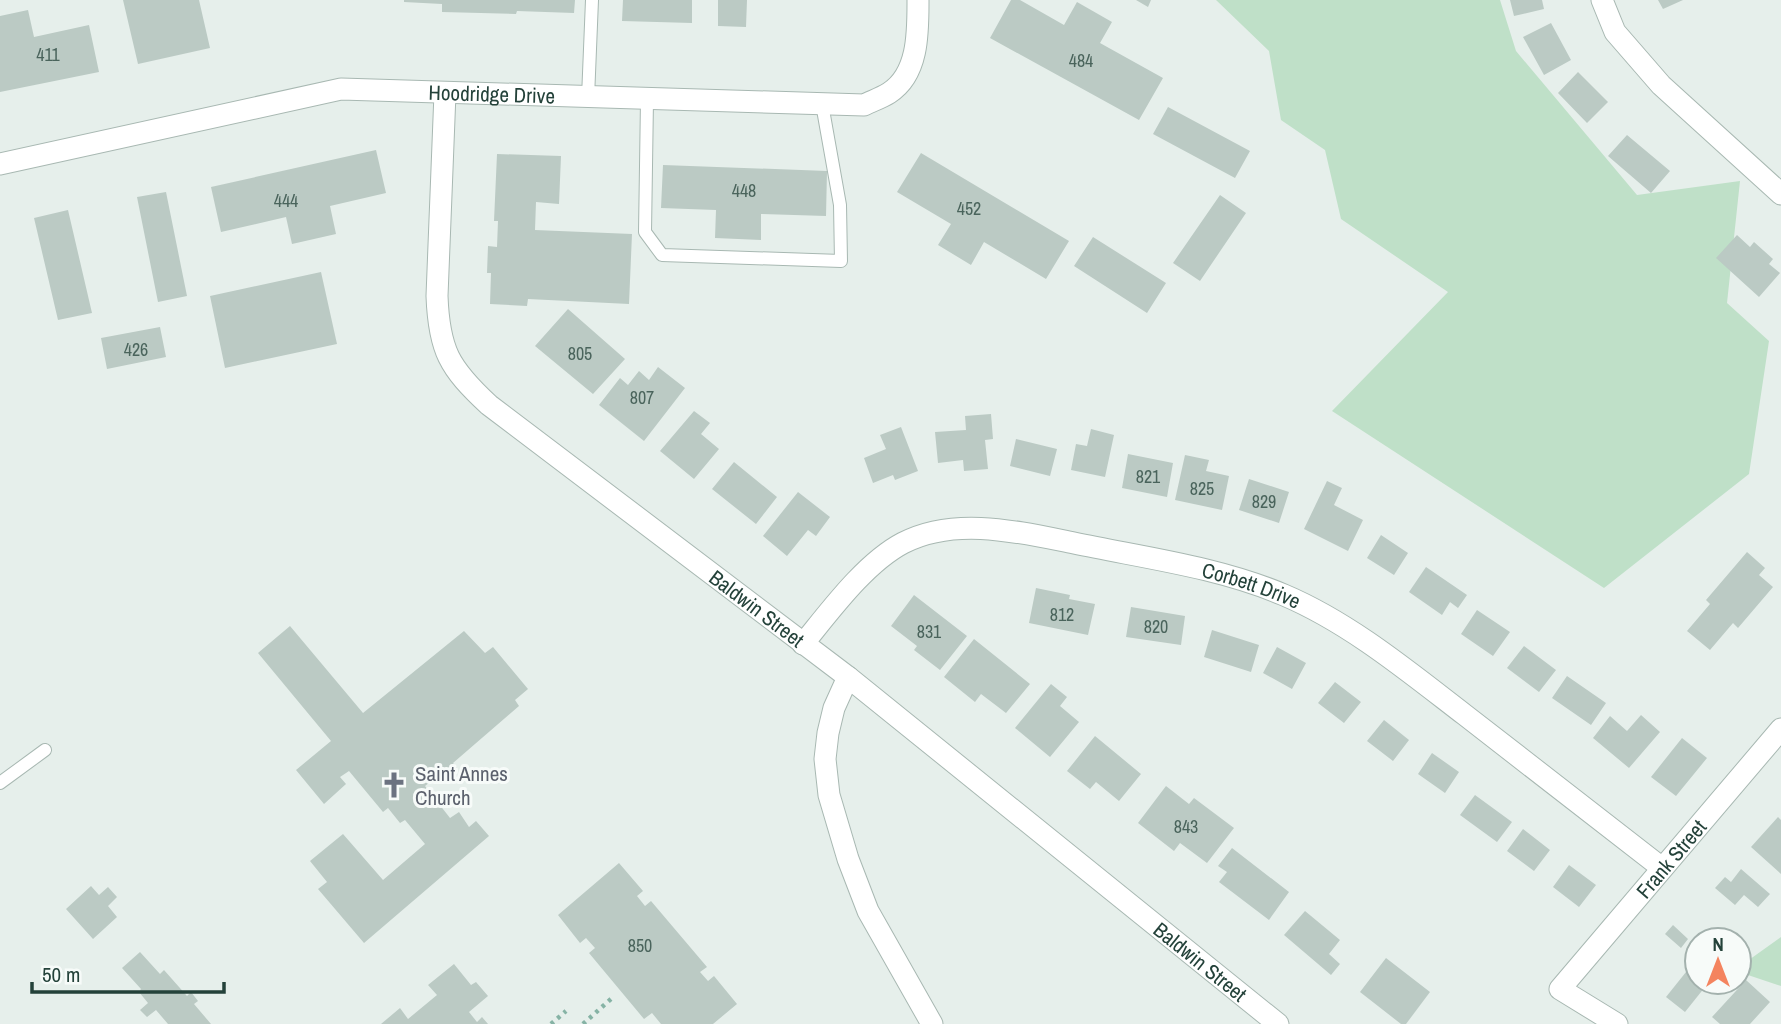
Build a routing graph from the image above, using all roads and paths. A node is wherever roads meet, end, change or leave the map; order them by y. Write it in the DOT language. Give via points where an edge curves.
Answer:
graph roads {
  1 [pos="592,0"];
  2 [pos="918,0"];
  3 [pos="1602,0"];
  4 [pos="445,93"];
  5 [pos="587,98"];
  6 [pos="647,100"];
  7 [pos="822,104"];
  8 [pos="0,164"];
  9 [pos="1781,194"];
  10 [pos="803,644"];
  11 [pos="848,677"];
  12 [pos="1781,729"];
  13 [pos="45,750"];
  14 [pos="0,783"];
  15 [pos="1661,868"];
  16 [pos="612,998"];
  17 [pos="566,1011"];
  18 [pos="551,1024"];
  19 [pos="583,1024"];
  20 [pos="932,1024"];
  21 [pos="1278,1024"];
  22 [pos="1617,1024"];
  1 -- 5 [label="lane"];
  2 -- 7 [label="street, Hoodridge Drive" via="917,43 908,71 891,92 864,105"];
  3 -- 9 [label="street" via="1615,32 1661,85"];
  4 -- 5 [label="street, Hoodridge Drive"];
  4 -- 8 [label="street, Hoodridge Drive" via="341,89"];
  4 -- 10 [label="street, Baldwin Street" via="437,296 438,328 448,359 465,383 489,404"];
  5 -- 6 [label="street, Hoodridge Drive"];
  6 -- 7 [label="street, Hoodridge Drive"];
  6 -- 7 [label="lane" via="645,232 662,255 841,261 840,205"];
  10 -- 11 [label="street, Baldwin Street"];
  10 -- 15 [label="street, Corbett Drive" via="869,568 902,543 935,531 975,527 1228,575 1334,620 1417,678"];
  11 -- 20 [label="street" via="828,733 825,759 830,794 868,911"];
  11 -- 21 [label="street, Baldwin Street"];
  12 -- 15 [label="street, Frank Street"];
  13 -- 14 [label="lane"];
  15 -- 22 [label="street, Frank Street" via="1560,989"];
  16 -- 19 [label="path"];
  17 -- 18 [label="path"];
}
